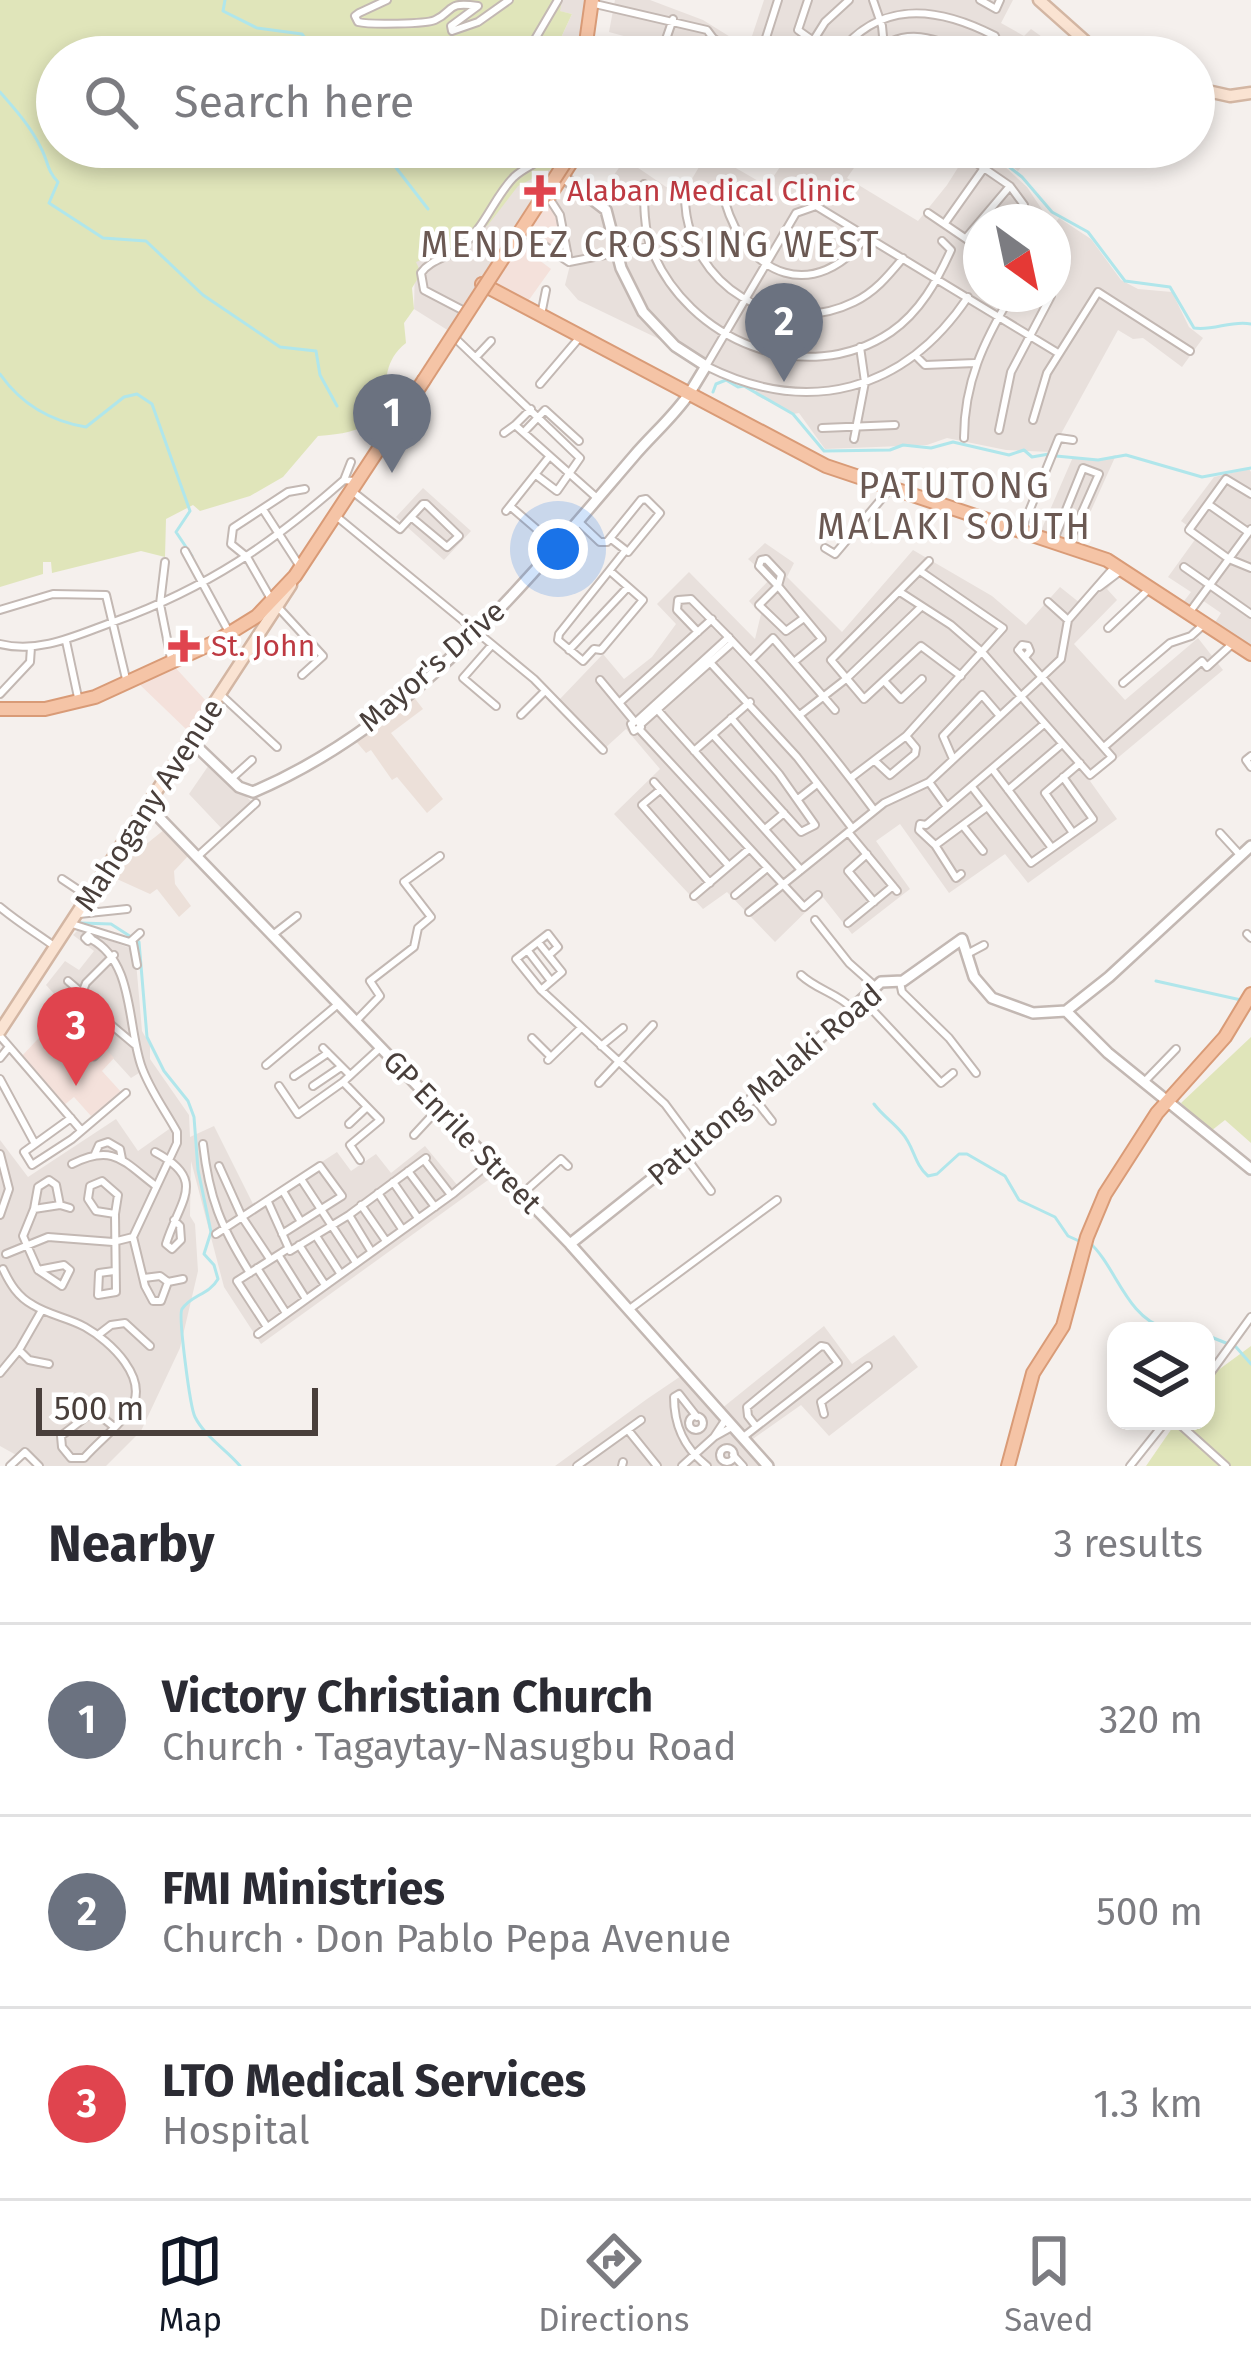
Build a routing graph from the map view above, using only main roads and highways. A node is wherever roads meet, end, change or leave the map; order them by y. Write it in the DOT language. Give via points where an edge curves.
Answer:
graph roads {
  1 [pos="1039,0"];
  2 [pos="591,1"];
  3 [pos="587,36"];
  4 [pos="1078,36"];
  5 [pos="1215,93"];
  6 [pos="1251,94"];
  7 [pos="562,168"];
  8 [pos="562,168"];
  9 [pos="567,168"];
  10 [pos="485,286"];
  11 [pos="467,313"];
  12 [pos="382,445"];
  13 [pos="272,608"];
  14 [pos="1245,648"];
  15 [pos="0,709"];
  16 [pos="1251,994"];
  17 [pos="0,1033"];
  18 [pos="1008,1466"];
  1 -- 4 [label="main road"];
  2 -- 3 [label="main road"];
  5 -- 6 [label="main road"];
  7 -- 10 [label="main road"];
  8 -- 12 [label="main road, bridge"];
  9 -- 10 [label="main road"];
  10 -- 11 [label="main road"];
  10 -- 14 [label="main road" via="808,458 1060,544 1150,587"];
  11 -- 12 [label="main road"];
  11 -- 12 [label="main road"];
  12 -- 13 [label="main road"];
  13 -- 15 [label="main road" via="79,702"];
  13 -- 17 [label="main road, Mahogany Avenue"];
  16 -- 18 [label="main road" via="1110,1185 1064,1323 1031,1377"];
}
